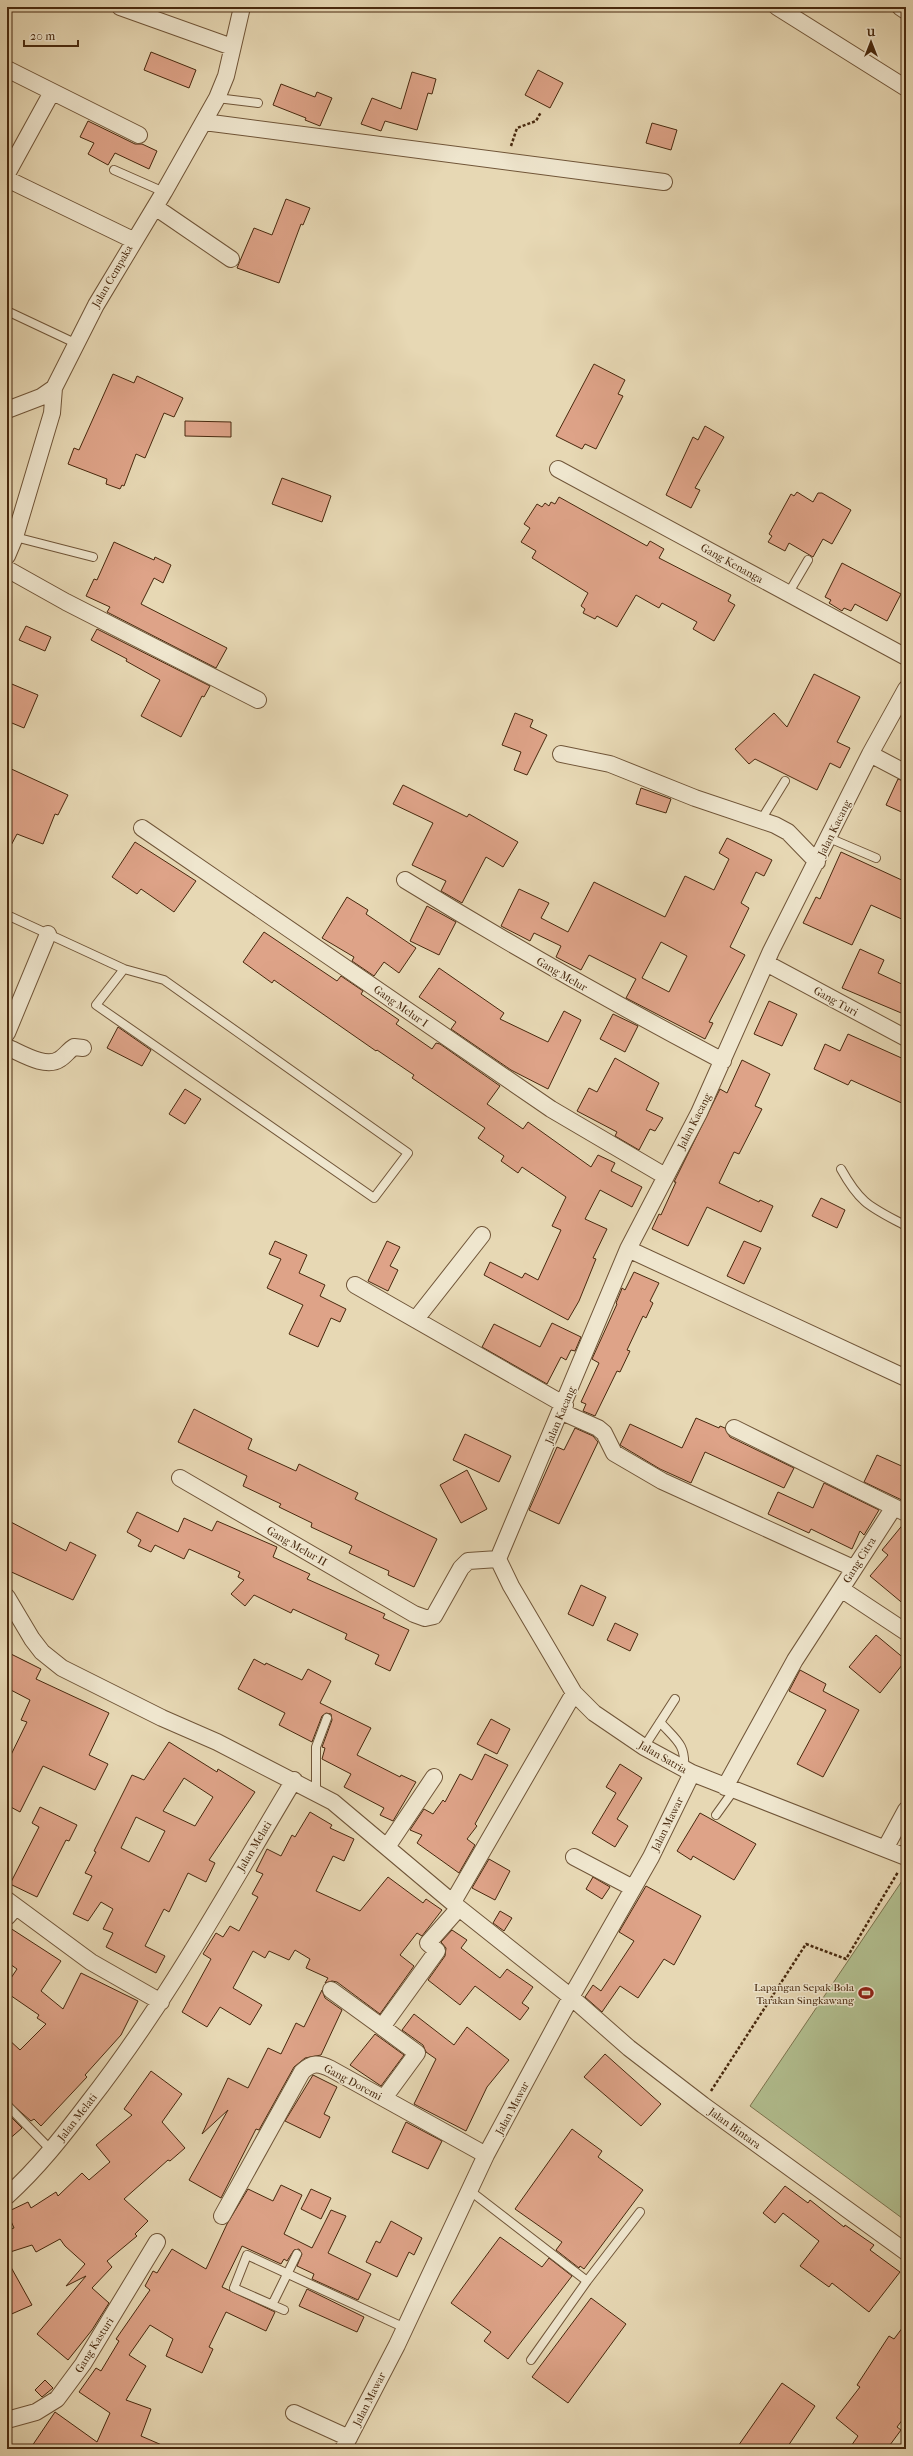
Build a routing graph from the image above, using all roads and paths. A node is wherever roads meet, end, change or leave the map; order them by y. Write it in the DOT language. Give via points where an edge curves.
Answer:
graph roads {
  1 [pos="120,7"];
  2 [pos="242,7"];
  3 [pos="778,7"];
  4 [pos="900,7"];
  5 [pos="906,12"];
  6 [pos="232,48"];
  7 [pos="7,69"];
  8 [pos="906,88"];
  9 [pos="52,92"];
  10 [pos="217,98"];
  11 [pos="258,103"];
  12 [pos="541,112"];
  13 [pos="204,122"];
  14 [pos="139,135"];
  15 [pos="508,162"];
  16 [pos="114,170"];
  17 [pos="7,174"];
  18 [pos="7,179"];
  19 [pos="664,182"];
  20 [pos="164,192"];
  21 [pos="155,207"];
  22 [pos="133,240"];
  23 [pos="231,259"];
  24 [pos="7,311"];
  25 [pos="75,343"];
  26 [pos="54,388"];
  27 [pos="7,410"];
  28 [pos="558,469"];
  29 [pos="15,537"];
  30 [pos="7,556"];
  31 [pos="92,557"];
  32 [pos="808,560"];
  33 [pos="7,569"];
  34 [pos="788,594"];
  35 [pos="906,657"];
  36 [pos="906,689"];
  37 [pos="258,700"];
  38 [pos="561,754"];
  39 [pos="870,754"];
  40 [pos="906,773"];
  41 [pos="785,781"];
  42 [pos="761,820"];
  43 [pos="142,828"];
  44 [pos="829,838"];
  45 [pos="876,858"];
  46 [pos="817,862"];
  47 [pos="405,880"];
  48 [pos="7,915"];
  49 [pos="48,934"];
  50 [pos="766,962"];
  51 [pos="124,969"];
  52 [pos="7,1033"];
  53 [pos="906,1038"];
  54 [pos="7,1047"];
  55 [pos="83,1048"];
  56 [pos="723,1061"];
  57 [pos="841,1169"];
  58 [pos="666,1176"];
  59 [pos="906,1226"];
  60 [pos="482,1235"];
  61 [pos="628,1250"];
  62 [pos="355,1285"];
  63 [pos="416,1319"];
  64 [pos="906,1378"];
  65 [pos="563,1409"];
  66 [pos="734,1428"];
  67 [pos="180,1478"];
  68 [pos="900,1510"];
  69 [pos="498,1559"];
  70 [pos="853,1568"];
  71 [pos="841,1588"];
  72 [pos="8,1603"];
  73 [pos="906,1632"];
  74 [pos="574,1693"];
  75 [pos="675,1699"];
  76 [pos="327,1718"];
  77 [pos="660,1722"];
  78 [pos="644,1747"];
  79 [pos="688,1771"];
  80 [pos="434,1777"];
  81 [pos="294,1780"];
  82 [pos="729,1789"];
  83 [pos="316,1792"];
  84 [pos="906,1810"];
  85 [pos="716,1815"];
  86 [pos="387,1847"];
  87 [pos="886,1847"];
  88 [pos="574,1858"];
  89 [pos="904,1861"];
  90 [pos="633,1888"];
  91 [pos="456,1905"];
  92 [pos="10,1908"];
  93 [pos="331,1990"];
  94 [pos="571,1997"];
  95 [pos="161,2002"];
  96 [pos="382,2027"];
  97 [pos="384,2098"];
  98 [pos="7,2105"];
  99 [pos="703,2105"];
  100 [pos="51,2150"];
  101 [pos="486,2155"];
  102 [pos="469,2190"];
  103 [pos="7,2196"];
  104 [pos="640,2212"];
  105 [pos="222,2216"];
  106 [pos="157,2242"];
  107 [pos="906,2252"];
  108 [pos="297,2254"];
  109 [pos="288,2274"];
  110 [pos="587,2281"];
  111 [pos="272,2305"];
  112 [pos="284,2310"];
  113 [pos="405,2328"];
  114 [pos="531,2360"];
  115 [pos="294,2413"];
  116 [pos="7,2420"];
  117 [pos="346,2443"];
  1 -- 6 [label="street"];
  2 -- 6 [label="street, Jalan Cempaka"];
  3 -- 8 [label="street"];
  4 -- 5 [label="street"];
  6 -- 10 [label="street, Jalan Cempaka" via="226,76"];
  7 -- 9 [label="street"];
  9 -- 14 [label="street"];
  9 -- 17 [label="street"];
  10 -- 11 [label="lane"];
  10 -- 13 [label="street, Jalan Cempaka"];
  12 -- 15 [label="path" via="536,121 515,131"];
  13 -- 15 [label="street"];
  13 -- 20 [label="street, Jalan Cempaka"];
  15 -- 19 [label="street"];
  16 -- 20 [label="lane"];
  18 -- 22 [label="street"];
  20 -- 21 [label="street, Jalan Cempaka"];
  21 -- 22 [label="street, Jalan Cempaka"];
  21 -- 23 [label="street"];
  22 -- 25 [label="street, Jalan Cempaka"];
  24 -- 25 [label="lane"];
  25 -- 26 [label="street, Jalan Cempaka"];
  26 -- 27 [label="street" via="41,397"];
  26 -- 29 [label="street, Jalan Cempaka" via="52,413"];
  28 -- 34 [label="street, Gang Kenanga"];
  29 -- 30 [label="street, Jalan Cempaka"];
  29 -- 31 [label="lane"];
  32 -- 34 [label="lane"];
  33 -- 37 [label="street"];
  34 -- 35 [label="street, Gang Kenanga"];
  36 -- 39 [label="street, Jalan Kacang"];
  38 -- 42 [label="street" via="610,764 695,798"];
  39 -- 40 [label="street"];
  39 -- 44 [label="street, Jalan Kacang"];
  41 -- 42 [label="lane"];
  42 -- 46 [label="street" via="788,832"];
  43 -- 58 [label="street, Gang Melur I" via="550,1109"];
  44 -- 45 [label="lane"];
  44 -- 46 [label="street, Jalan Kacang"];
  46 -- 50 [label="street, Jalan Kacang"];
  47 -- 56 [label="street, Gang Melur" via="517,949"];
  48 -- 49 [label="lane"];
  49 -- 51 [label="lane"];
  49 -- 52 [label="street"];
  50 -- 53 [label="street, Gang Turi"];
  50 -- 56 [label="street, Jalan Kacang"];
  51 -- 51 [label="lane" via="164,980 408,1153 374,1198 96,1004"];
  54 -- 55 [label="street" via="32,1058 53,1062 61,1059 74,1047"];
  56 -- 58 [label="street, Jalan Kacang"];
  57 -- 59 [label="lane" via="853,1190 864,1202"];
  58 -- 61 [label="street, Jalan Kacang"];
  60 -- 63 [label="street"];
  61 -- 64 [label="street"];
  61 -- 65 [label="street, Jalan Kacang"];
  62 -- 63 [label="street"];
  63 -- 65 [label="street"];
  65 -- 69 [label="street, Jalan Kacang"];
  65 -- 70 [label="street" via="604,1433 614,1453 662,1481"];
  66 -- 68 [label="street"];
  67 -- 69 [label="street, Gang Melur II" via="425,1618 434,1616 461,1568 468,1561"];
  68 -- 70 [label="street, Gang Citra"];
  69 -- 74 [label="street, Jalan Satria" via="511,1586"];
  70 -- 71 [label="street, Gang Citra"];
  71 -- 73 [label="street, Gang Citra"];
  71 -- 82 [label="street" via="795,1660"];
  72 -- 81 [label="street" via="35,1644 62,1668"];
  74 -- 78 [label="street, Jalan Satria" via="594,1713"];
  74 -- 91 [label="street"];
  75 -- 77 [label="lane"];
  76 -- 83 [label="lane" via="316,1747"];
  77 -- 78 [label="lane"];
  77 -- 79 [label="lane" via="683,1747"];
  78 -- 79 [label="street, Jalan Satria"];
  79 -- 82 [label="street, Jalan Satria"];
  79 -- 90 [label="street, Jalan Mawar"];
  80 -- 86 [label="street"];
  81 -- 83 [label="street"];
  81 -- 95 [label="street, Jalan Melati"];
  82 -- 85 [label="lane"];
  82 -- 87 [label="street, Jalan Satria"];
  83 -- 86 [label="street" via="344,1810"];
  84 -- 87 [label="street"];
  86 -- 91 [label="street"];
  87 -- 89 [label="street, Jalan Satria"];
  88 -- 90 [label="street"];
  89 -- 99 [label="path" via="846,1959 806,1944 720,2073"];
  90 -- 94 [label="street, Jalan Mawar"];
  91 -- 94 [label="street"];
  91 -- 96 [label="street" via="428,1943 437,1951"];
  92 -- 95 [label="street" via="91,1962"];
  93 -- 96 [label="street"];
  94 -- 99 [label="street, Jalan Bintara" via="629,2048"];
  94 -- 101 [label="street, Jalan Mawar"];
  95 -- 100 [label="street, Jalan Melati" via="110,2075"];
  96 -- 97 [label="street" via="417,2053"];
  97 -- 101 [label="street, Gang Doremi"];
  97 -- 105 [label="street, Gang Doremi" via="331,2069 316,2064 309,2065 302,2072"];
  98 -- 100 [label="lane"];
  99 -- 107 [label="street, Jalan Bintara"];
  100 -- 103 [label="street, Jalan Melati"];
  101 -- 102 [label="street, Jalan Mawar"];
  102 -- 110 [label="lane"];
  102 -- 113 [label="street, Jalan Mawar"];
  104 -- 110 [label="lane"];
  106 -- 116 [label="street, Gang Kasturi" via="83,2364 57,2399 36,2412"];
  108 -- 109 [label="lane"];
  109 -- 111 [label="lane"];
  109 -- 111 [label="lane" via="247,2255 234,2288"];
  109 -- 113 [label="lane"];
  110 -- 114 [label="lane"];
  111 -- 112 [label="lane"];
  113 -- 117 [label="street, Jalan Mawar"];
  115 -- 117 [label="street"];
}
